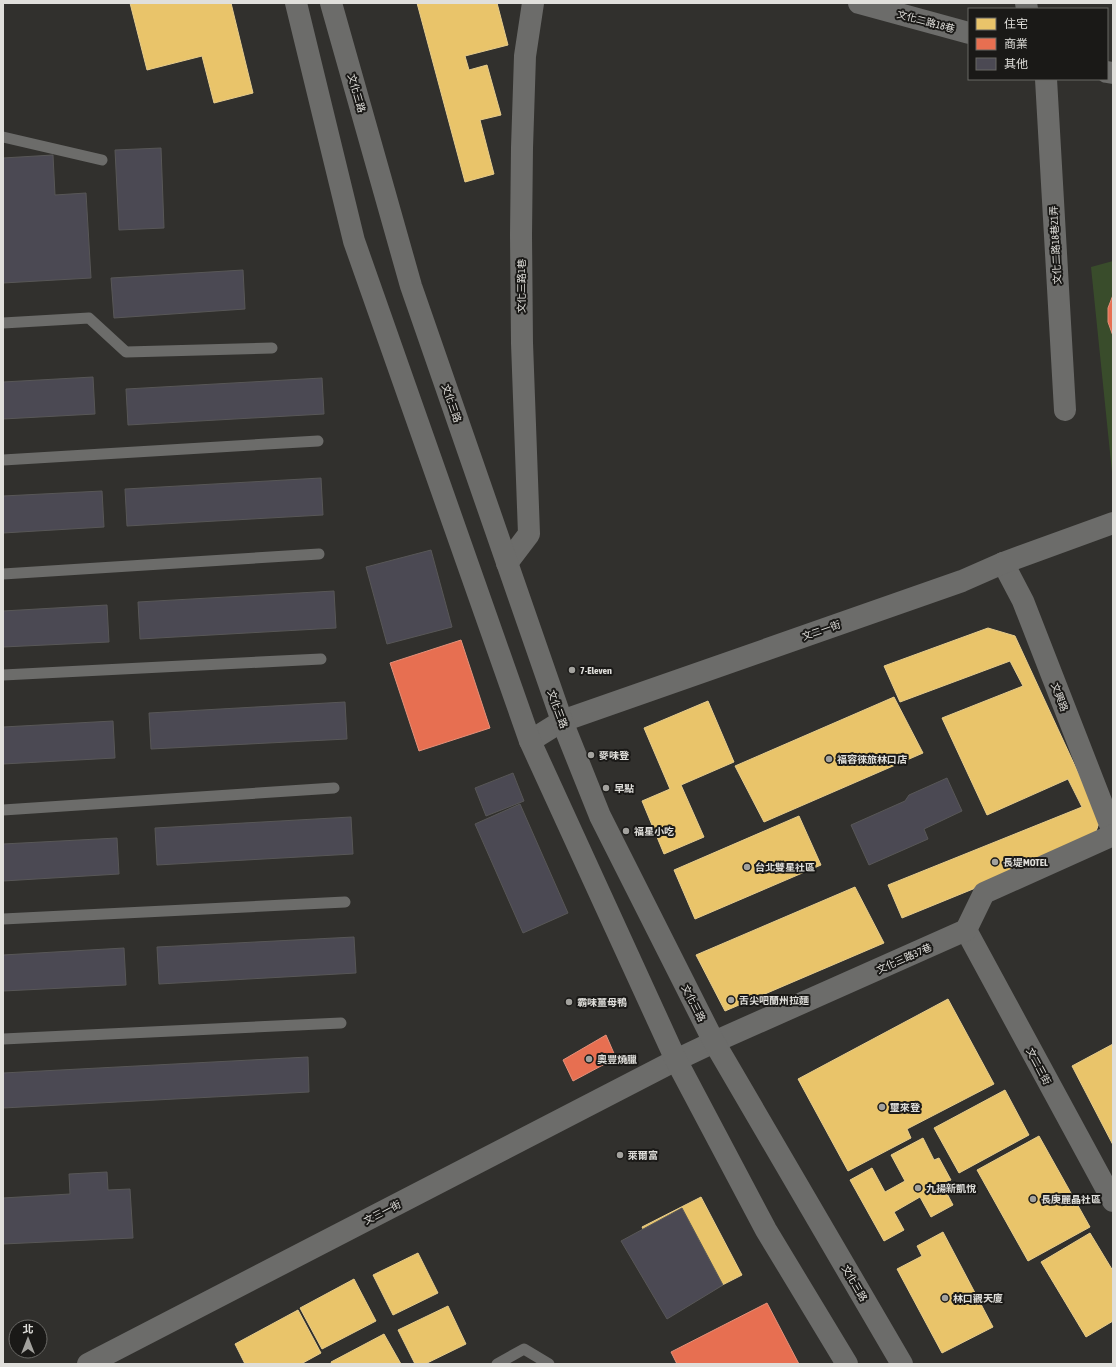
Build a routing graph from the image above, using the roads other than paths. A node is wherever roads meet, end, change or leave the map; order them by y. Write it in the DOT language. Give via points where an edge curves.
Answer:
graph roads {
  1 [pos="296,3"];
  2 [pos="331,3"];
  3 [pos="533,3"];
  4 [pos="859,3"];
  5 [pos="968,33"];
  6 [pos="1046,80"];
  7 [pos="3,137"];
  8 [pos="102,160"];
  9 [pos="3,323"];
  10 [pos="272,348"];
  11 [pos="1065,410"];
  12 [pos="318,441"];
  13 [pos="3,460"];
  14 [pos="1113,523"];
  15 [pos="319,554"];
  16 [pos="507,563"];
  17 [pos="1003,563"];
  18 [pos="3,574"];
  19 [pos="321,659"];
  20 [pos="3,675"];
  21 [pos="562,722"];
  22 [pos="530,741"];
  23 [pos="334,788"];
  24 [pos="3,810"];
  25 [pos="1113,832"];
  26 [pos="1113,835"];
  27 [pos="345,902"];
  28 [pos="3,920"];
  29 [pos="966,930"];
  30 [pos="341,1023"];
  31 [pos="3,1039"];
  32 [pos="714,1042"];
  33 [pos="676,1060"];
  34 [pos="1113,1201"];
  35 [pos="88,1364"];
  36 [pos="497,1364"];
  37 [pos="549,1364"];
  38 [pos="848,1364"];
  39 [pos="902,1364"];
  1 -- 22 [label="street" via="354,241"];
  2 -- 16 [label="street, 文化三路" via="411,286"];
  3 -- 16 [label="street, 文化三路1巷" via="525,56 521,235 529,534"];
  4 -- 5 [label="street, 文化二路18巷"];
  6 -- 11 [label="street, 文化二路18巷21弄"];
  7 -- 8 [label="lane"];
  9 -- 10 [label="lane" via="89,318 126,352"];
  12 -- 13 [label="lane"];
  14 -- 17 [label="street, 文二一街"];
  15 -- 18 [label="lane"];
  16 -- 21 [label="street, 文化三路"];
  17 -- 21 [label="street, 文二一街" via="962,581"];
  17 -- 25 [label="street, 文興路" via="1023,601"];
  19 -- 20 [label="lane"];
  21 -- 22 [label="street, 文二一街"];
  21 -- 32 [label="street, 文化三路" via="600,816"];
  22 -- 33 [label="street"];
  23 -- 24 [label="lane"];
  26 -- 29 [label="street" via="984,893"];
  27 -- 28 [label="lane"];
  29 -- 32 [label="street, 文化三路37巷"];
  29 -- 34 [label="street, 文二三街"];
  30 -- 31 [label="lane"];
  32 -- 33 [label="street, 文化三路37巷"];
  32 -- 39 [label="street, 文化三路"];
  33 -- 35 [label="street, 文三一街"];
  33 -- 38 [label="street" via="766,1230"];
  36 -- 37 [label="lane" via="524,1349"];
}
